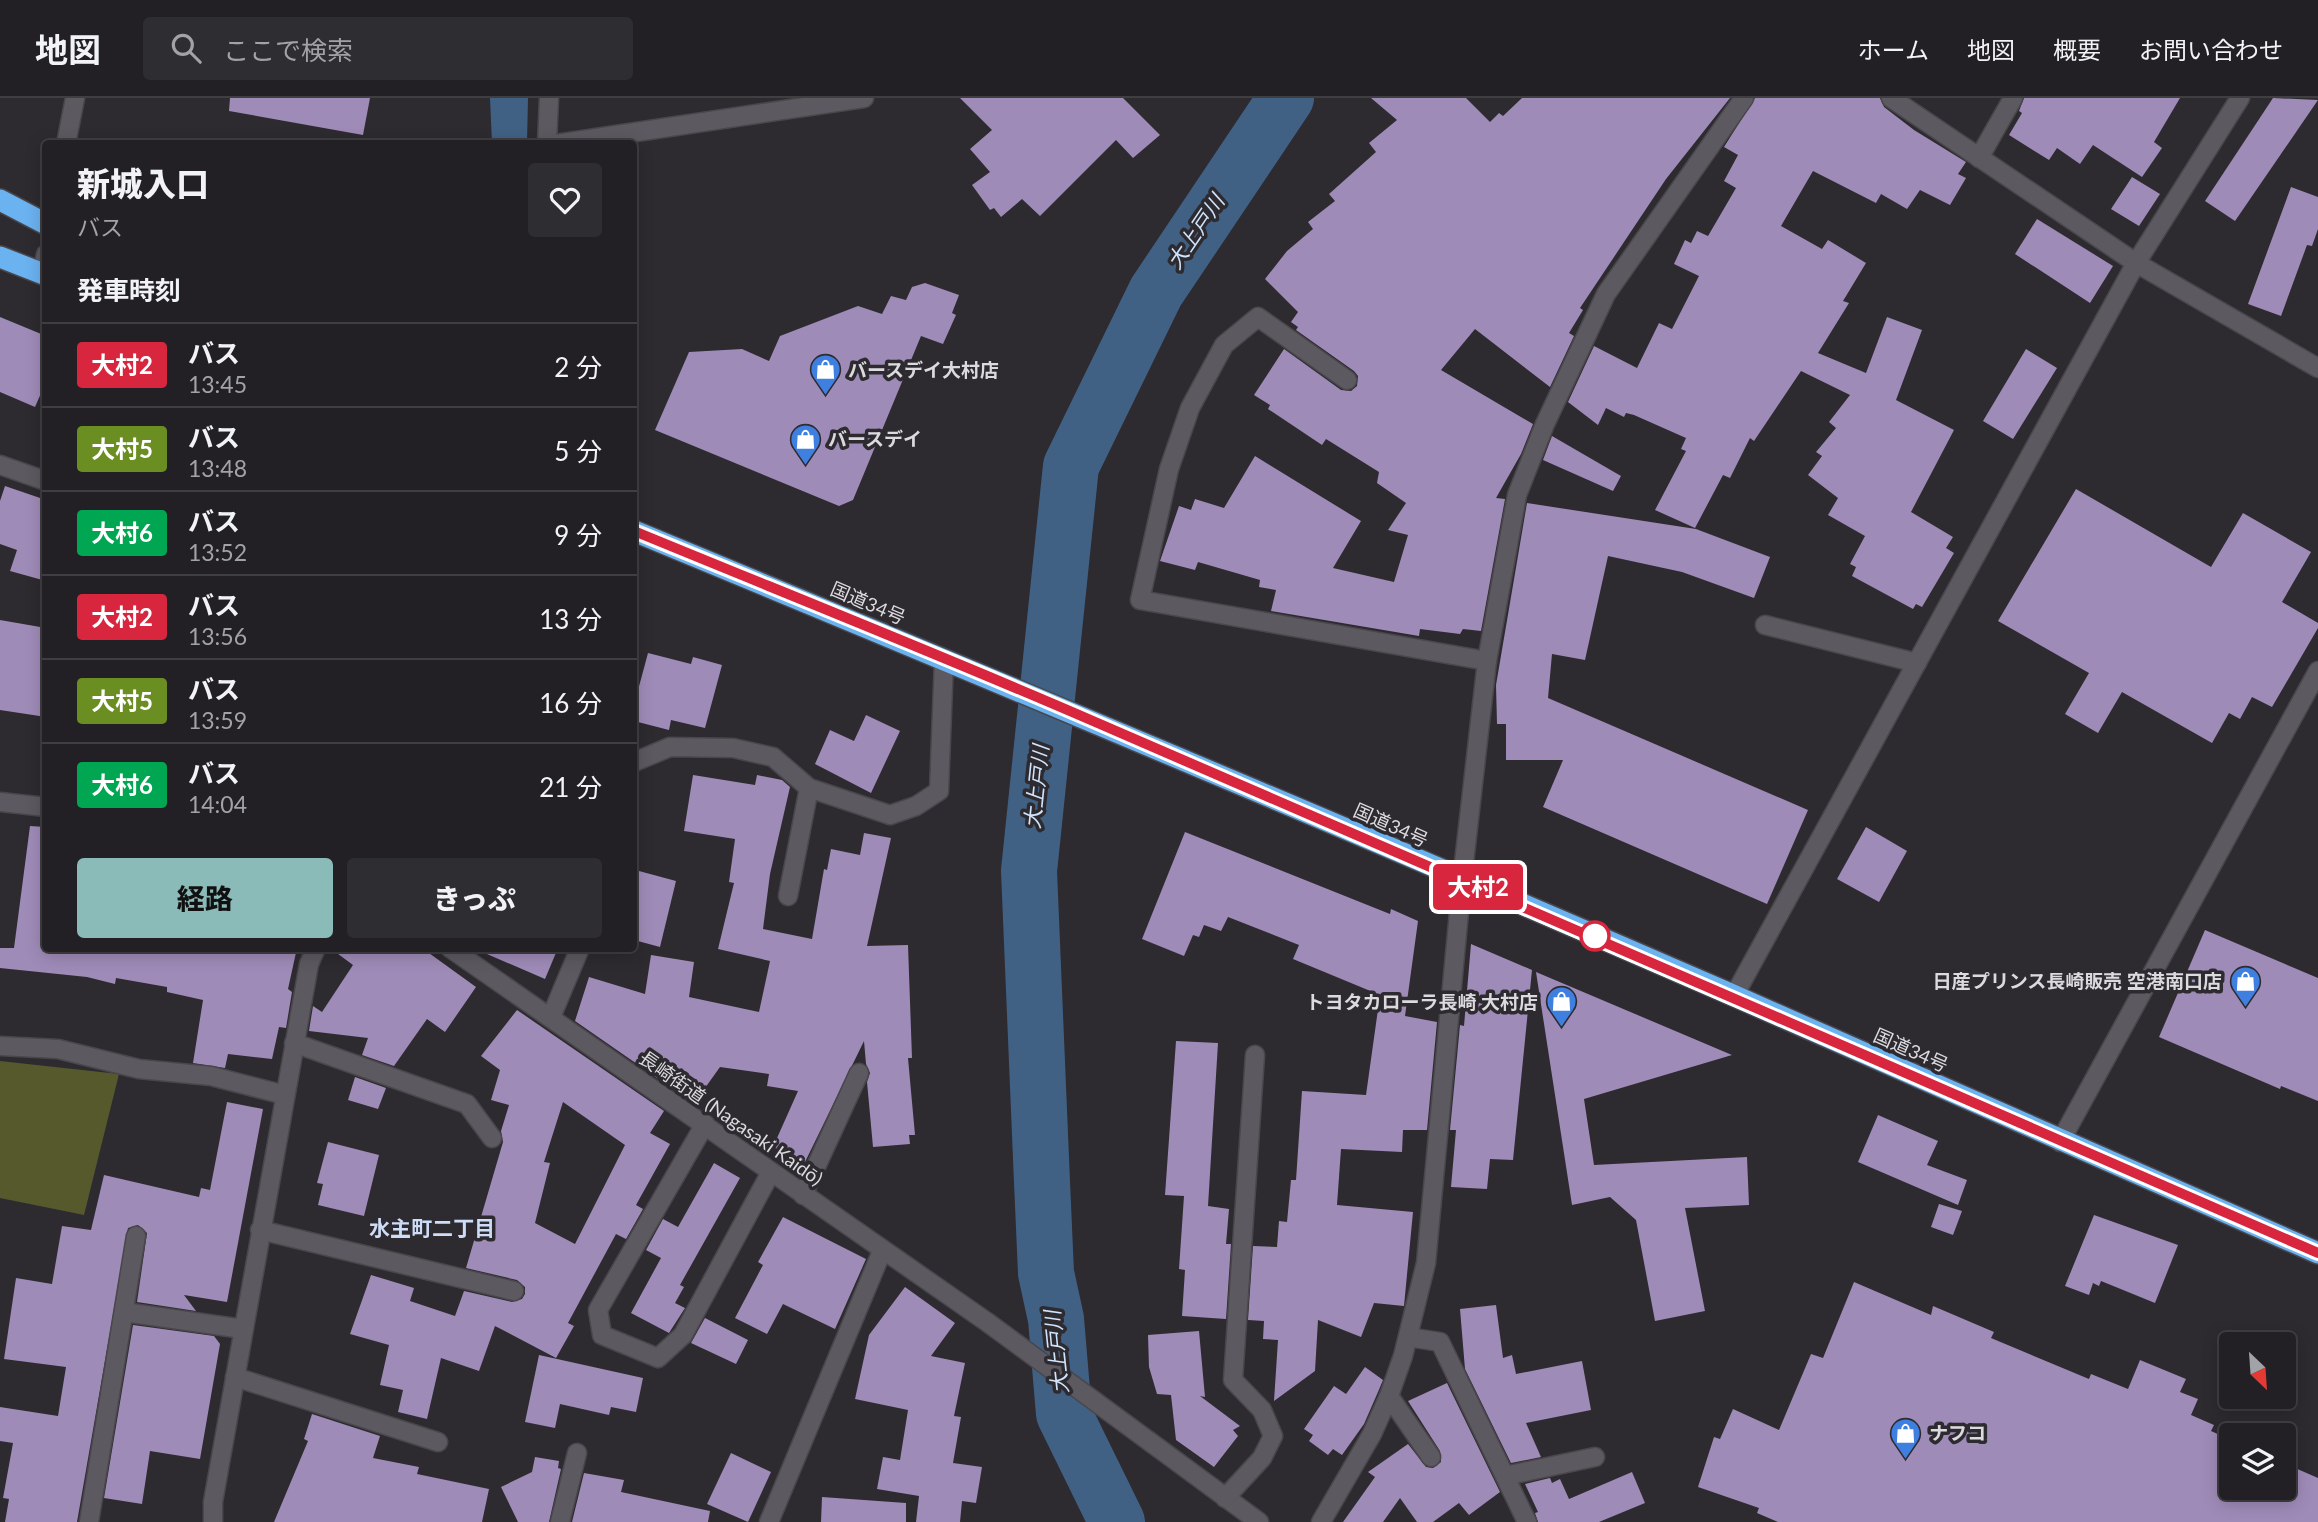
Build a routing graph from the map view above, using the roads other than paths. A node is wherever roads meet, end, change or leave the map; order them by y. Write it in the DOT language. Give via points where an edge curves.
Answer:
graph roads {
  1 [pos="75,98"];
  2 [pos="550,98"];
  3 [pos="864,98"];
  4 [pos="1744,98"];
  5 [pos="1891,98"];
  6 [pos="2013,98"];
  7 [pos="2240,98"];
  8 [pos="67,140"];
  9 [pos="547,140"];
  10 [pos="583,140"];
  11 [pos="1979,158"];
  12 [pos="0,200"];
  13 [pos="42,222"];
  14 [pos="0,257"];
  15 [pos="2136,263"];
  16 [pos="42,267"];
  17 [pos="2318,368"];
  18 [pos="1347,380"];
  19 [pos="0,465"];
  20 [pos="42,480"];
  21 [pos="637,532"];
  22 [pos="1765,625"];
  23 [pos="950,662"];
  24 [pos="1487,662"];
  25 [pos="1917,663"];
  26 [pos="2318,671"];
  27 [pos="637,761"];
  28 [pos="809,788"];
  29 [pos="0,802"];
  30 [pos="42,807"];
  31 [pos="1462,880"];
  32 [pos="788,896"];
  33 [pos="314,952"];
  34 [pos="456,952"];
  35 [pos="578,952"];
  36 [pos="1734,996"];
  37 [pos="551,1017"];
  38 [pos="294,1044"];
  39 [pos="0,1046"];
  40 [pos="1255,1055"];
  41 [pos="859,1073"];
  42 [pos="285,1095"];
  43 [pos="705,1124"];
  44 [pos="492,1138"];
  45 [pos="2060,1142"];
  46 [pos="771,1172"];
  47 [pos="803,1195"];
  48 [pos="260,1230"];
  49 [pos="136,1236"];
  50 [pos="882,1251"];
  51 [pos="2318,1253"];
  52 [pos="514,1291"];
  53 [pos="124,1312"];
  54 [pos="243,1329"];
  55 [pos="1408,1336"];
  56 [pos="234,1377"];
  57 [pos="1389,1396"];
  58 [pos="438,1442"];
  59 [pos="577,1452"];
  60 [pos="1431,1457"];
  61 [pos="1595,1457"];
  62 [pos="1505,1476"];
  63 [pos="1225,1498"];
  64 [pos="89,1522"];
  65 [pos="213,1522"];
  66 [pos="560,1522"];
  67 [pos="769,1522"];
  68 [pos="1259,1522"];
  69 [pos="1321,1522"];
  70 [pos="1527,1522"];
  1 -- 8 [label="street"];
  2 -- 9 [label="street"];
  3 -- 10 [label="street"];
  4 -- 24 [label="street" via="1606,294 1545,424 1517,495"];
  5 -- 11 [label="street"];
  6 -- 11 [label="street"];
  7 -- 15 [label="street"];
  11 -- 15 [label="street"];
  12 -- 13 [label="highway"];
  14 -- 16 [label="highway"];
  15 -- 17 [label="street"];
  15 -- 25 [label="street"];
  18 -- 24 [label="street" via="1258,317 1224,345 1190,408 1169,469 1140,600"];
  19 -- 20 [label="street"];
  21 -- 23 [label="highway, 国道34号"];
  22 -- 25 [label="street"];
  23 -- 28 [label="street" via="939,799 890,815"];
  23 -- 31 [label="highway, 国道34号"];
  24 -- 31 [label="street"];
  25 -- 36 [label="street"];
  26 -- 45 [label="street"];
  27 -- 28 [label="street" via="670,747 733,748 773,757"];
  28 -- 32 [label="street"];
  29 -- 30 [label="street"];
  31 -- 36 [label="highway, 国道34号"];
  31 -- 55 [label="street" via="1426,1264"];
  33 -- 38 [label="street"];
  34 -- 37 [label="street, 長崎街道 (Nagasaki Kaidō)"];
  35 -- 37 [label="street"];
  36 -- 45 [label="highway, 国道34号"];
  37 -- 43 [label="street, 長崎街道 (Nagasaki Kaidō)"];
  38 -- 42 [label="street"];
  38 -- 44 [label="street" via="467,1104"];
  39 -- 42 [label="street" via="58,1049 139,1069 211,1076"];
  40 -- 63 [label="street" via="1233,1380 1262,1410 1273,1436 1262,1458"];
  41 -- 47 [label="street"];
  42 -- 48 [label="street"];
  43 -- 46 [label="street, 長崎街道 (Nagasaki Kaidō)"];
  43 -- 46 [label="street" via="598,1310 602,1335 658,1358 683,1335"];
  45 -- 51 [label="highway, 国道34号"];
  46 -- 47 [label="street, 長崎街道 (Nagasaki Kaidō)"];
  47 -- 50 [label="street, 長崎街道 (Nagasaki Kaidō)"];
  48 -- 52 [label="street"];
  48 -- 54 [label="street"];
  49 -- 53 [label="street"];
  50 -- 63 [label="street, 長崎街道 (Nagasaki Kaidō)" via="987,1322"];
  50 -- 67 [label="street"];
  53 -- 54 [label="street"];
  53 -- 64 [label="street"];
  54 -- 56 [label="street"];
  55 -- 57 [label="street"];
  55 -- 62 [label="street" via="1440,1342"];
  56 -- 58 [label="street"];
  56 -- 65 [label="street"];
  57 -- 60 [label="street"];
  57 -- 69 [label="street"];
  59 -- 66 [label="street"];
  61 -- 62 [label="street"];
  62 -- 70 [label="street"];
  63 -- 68 [label="street, 長崎街道 (Nagasaki Kaidō)"];
}
